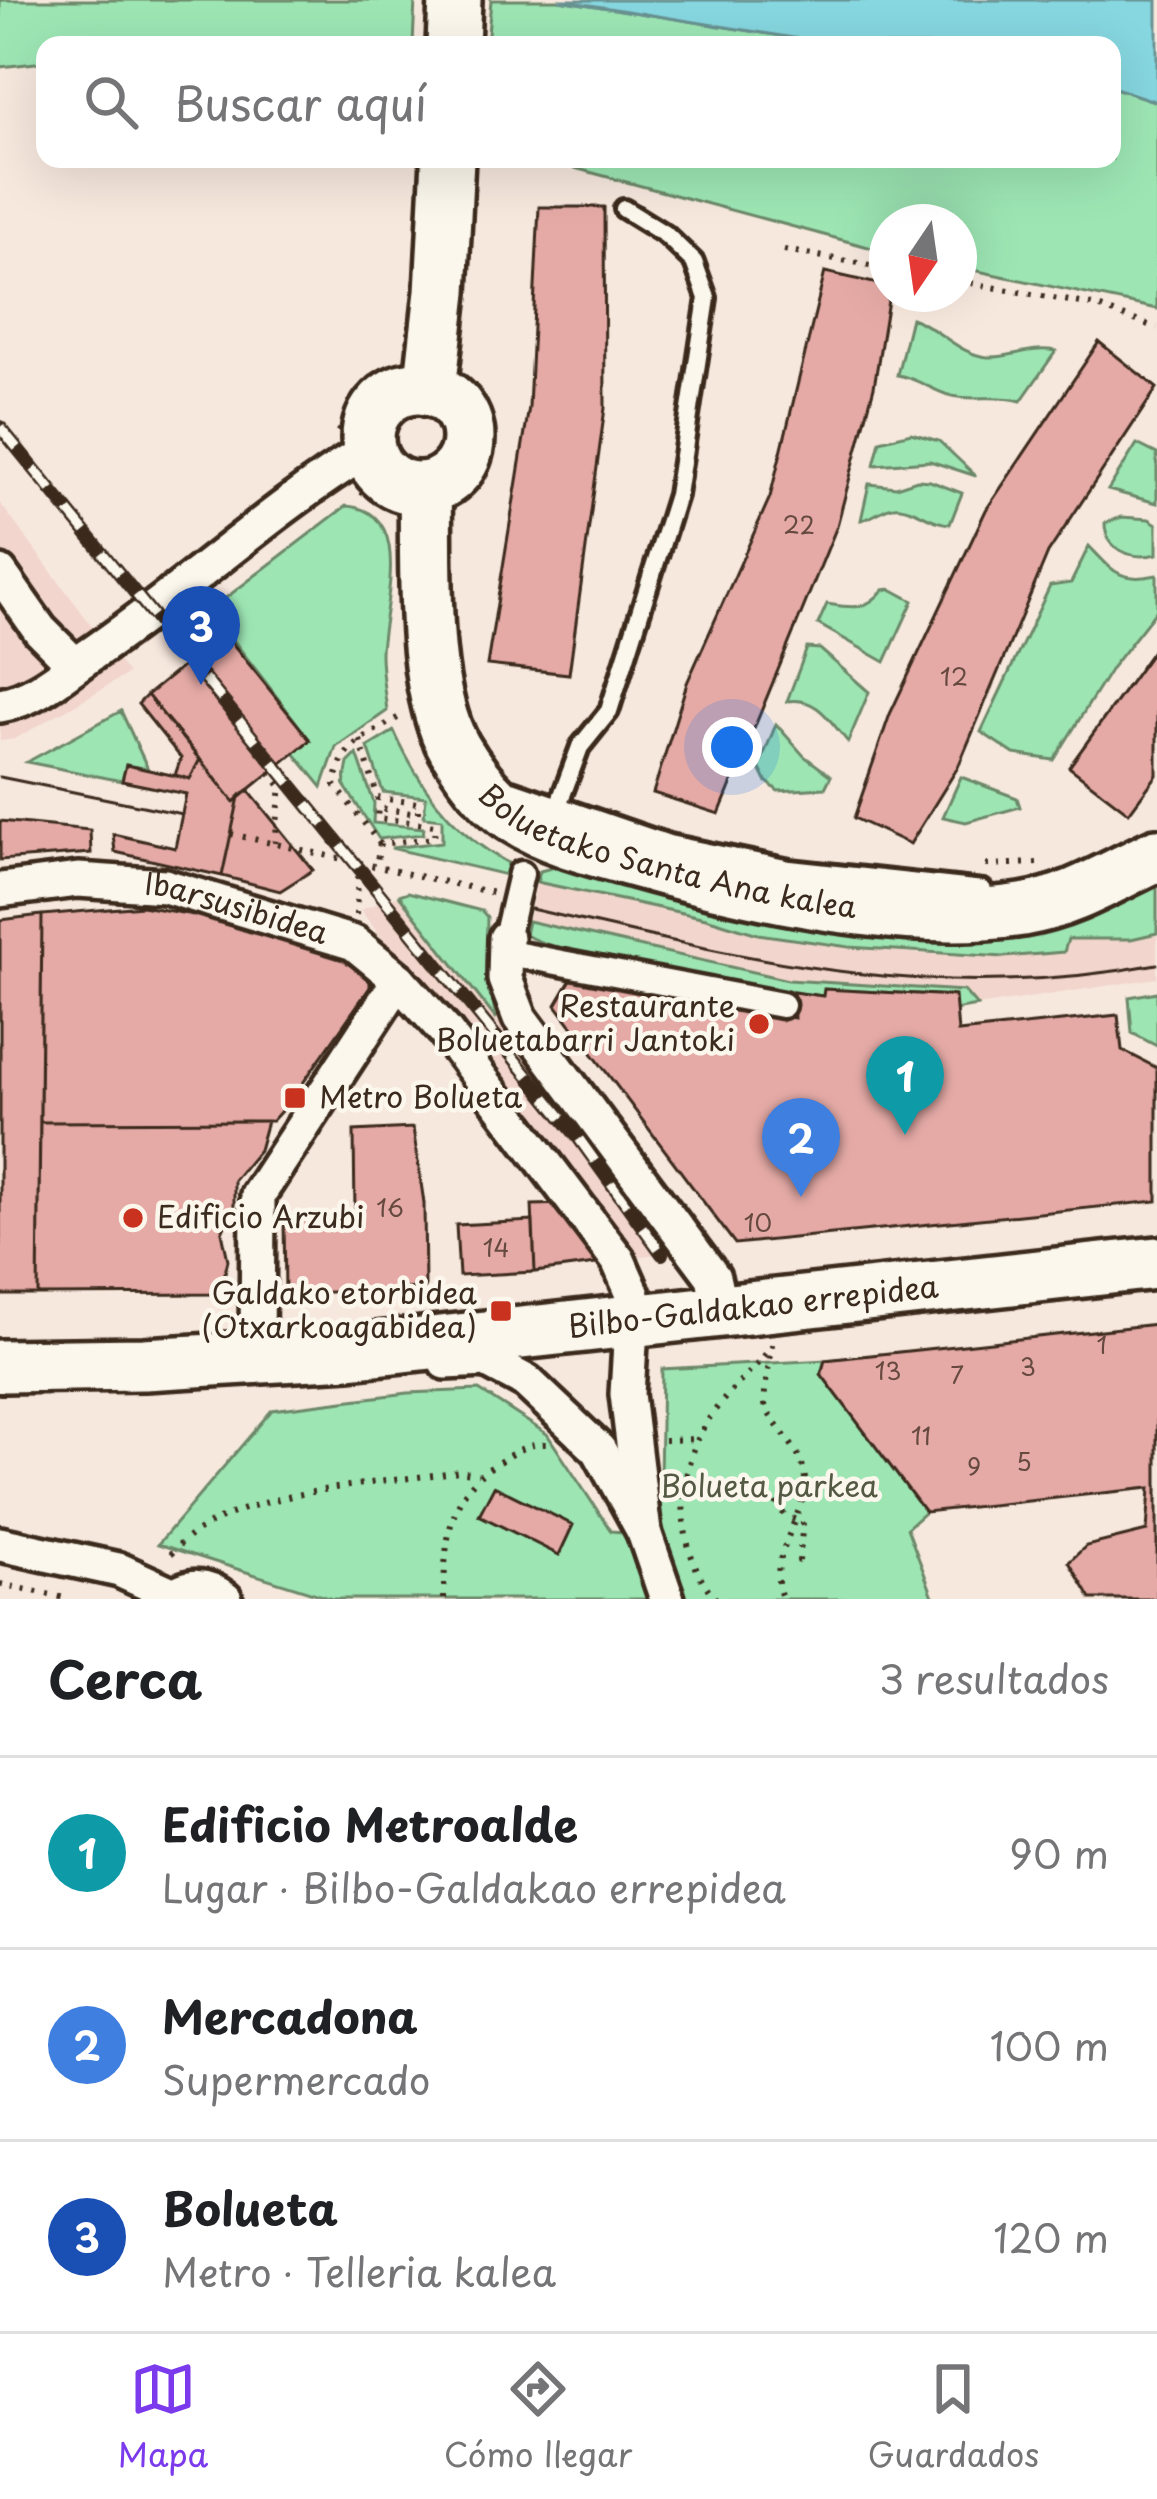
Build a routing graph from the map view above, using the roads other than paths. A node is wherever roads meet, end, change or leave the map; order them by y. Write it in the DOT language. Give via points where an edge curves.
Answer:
graph roads {
  1 [pos="455,0"];
  2 [pos="453,36"];
  3 [pos="448,168"];
  4 [pos="625,209"];
  5 [pos="411,380"];
  6 [pos="353,445"];
  7 [pos="409,503"];
  8 [pos="0,573"];
  9 [pos="76,665"];
  10 [pos="0,705"];
  11 [pos="470,772"];
  12 [pos="558,806"];
  13 [pos="1157,855"];
  14 [pos="1104,884"];
  15 [pos="518,886"];
  16 [pos="1040,887"];
  17 [pos="0,890"];
  18 [pos="996,890"];
  19 [pos="505,945"];
  20 [pos="398,980"];
  21 [pos="782,1005"];
  22 [pos="1157,1263"];
  23 [pos="664,1325"];
  24 [pos="349,1352"];
  25 [pos="257,1358"];
  26 [pos="0,1366"];
  27 [pos="627,1394"];
  28 [pos="546,1398"];
  29 [pos="644,1532"];
  30 [pos="0,1544"];
  31 [pos="172,1597"];
  32 [pos="225,1599"];
  33 [pos="667,1599"];
  1 -- 2 [label="main road"];
  3 -- 5 [label="main road" via="441,292"];
  4 -- 12 [label="lane" via="694,262 707,298 677,495 609,711 580,747"];
  5 -- 6 [label="main road" via="382,402"];
  5 -- 7 [label="main road" via="456,406 467,449 452,475"];
  6 -- 7 [label="main road" via="384,476 410,488"];
  6 -- 9 [label="street"];
  7 -- 11 [label="main road, Boluetako Santa Ana kalea" via="432,675 446,730"];
  8 -- 9 [label="street"];
  9 -- 10 [label="street" via="41,691"];
  11 -- 12 [label="lane"];
  11 -- 14 [label="main road, Boluetako Santa Ana kalea" via="514,816 562,840 764,892 972,914 1024,910"];
  12 -- 18 [label="lane" via="669,844 790,869"];
  13 -- 14 [label="main road, Boluetako Santa Ana kalea"];
  14 -- 16 [label="lane"];
  15 -- 19 [label="street"];
  17 -- 20 [label="street, Ibarsusibidea" via="78,880 165,886 354,943"];
  19 -- 21 [label="street"];
  19 -- 23 [label="street" via="505,979 520,1018 713,1277"];
  20 -- 23 [label="street, Ibarsusibidea" via="445,1031 619,1260 633,1294"];
  20 -- 25 [label="street" via="258,1195"];
  22 -- 23 [label="main road, Bilbo-Galdakao errepidea"];
  23 -- 24 [label="main road, Bilbo-Galdakao errepidea"];
  23 -- 27 [label="street"];
  24 -- 25 [label="main road, Bilbo-Galdakao errepidea"];
  24 -- 28 [label="street, Bilbo-Galdakao errepidea" via="397,1364 486,1360"];
  25 -- 26 [label="main road, Bilbo-Galdakao errepidea"];
  27 -- 28 [label="street" via="610,1411 586,1416"];
  27 -- 29 [label="street"];
  28 -- 29 [label="street, Bilbo-Galdakao errepidea" via="599,1450"];
  29 -- 33 [label="street, Bilbo-Galdakao errepidea"];
  30 -- 31 [label="street" via="119,1570"];
  31 -- 32 [label="street" via="203,1587"];
}
